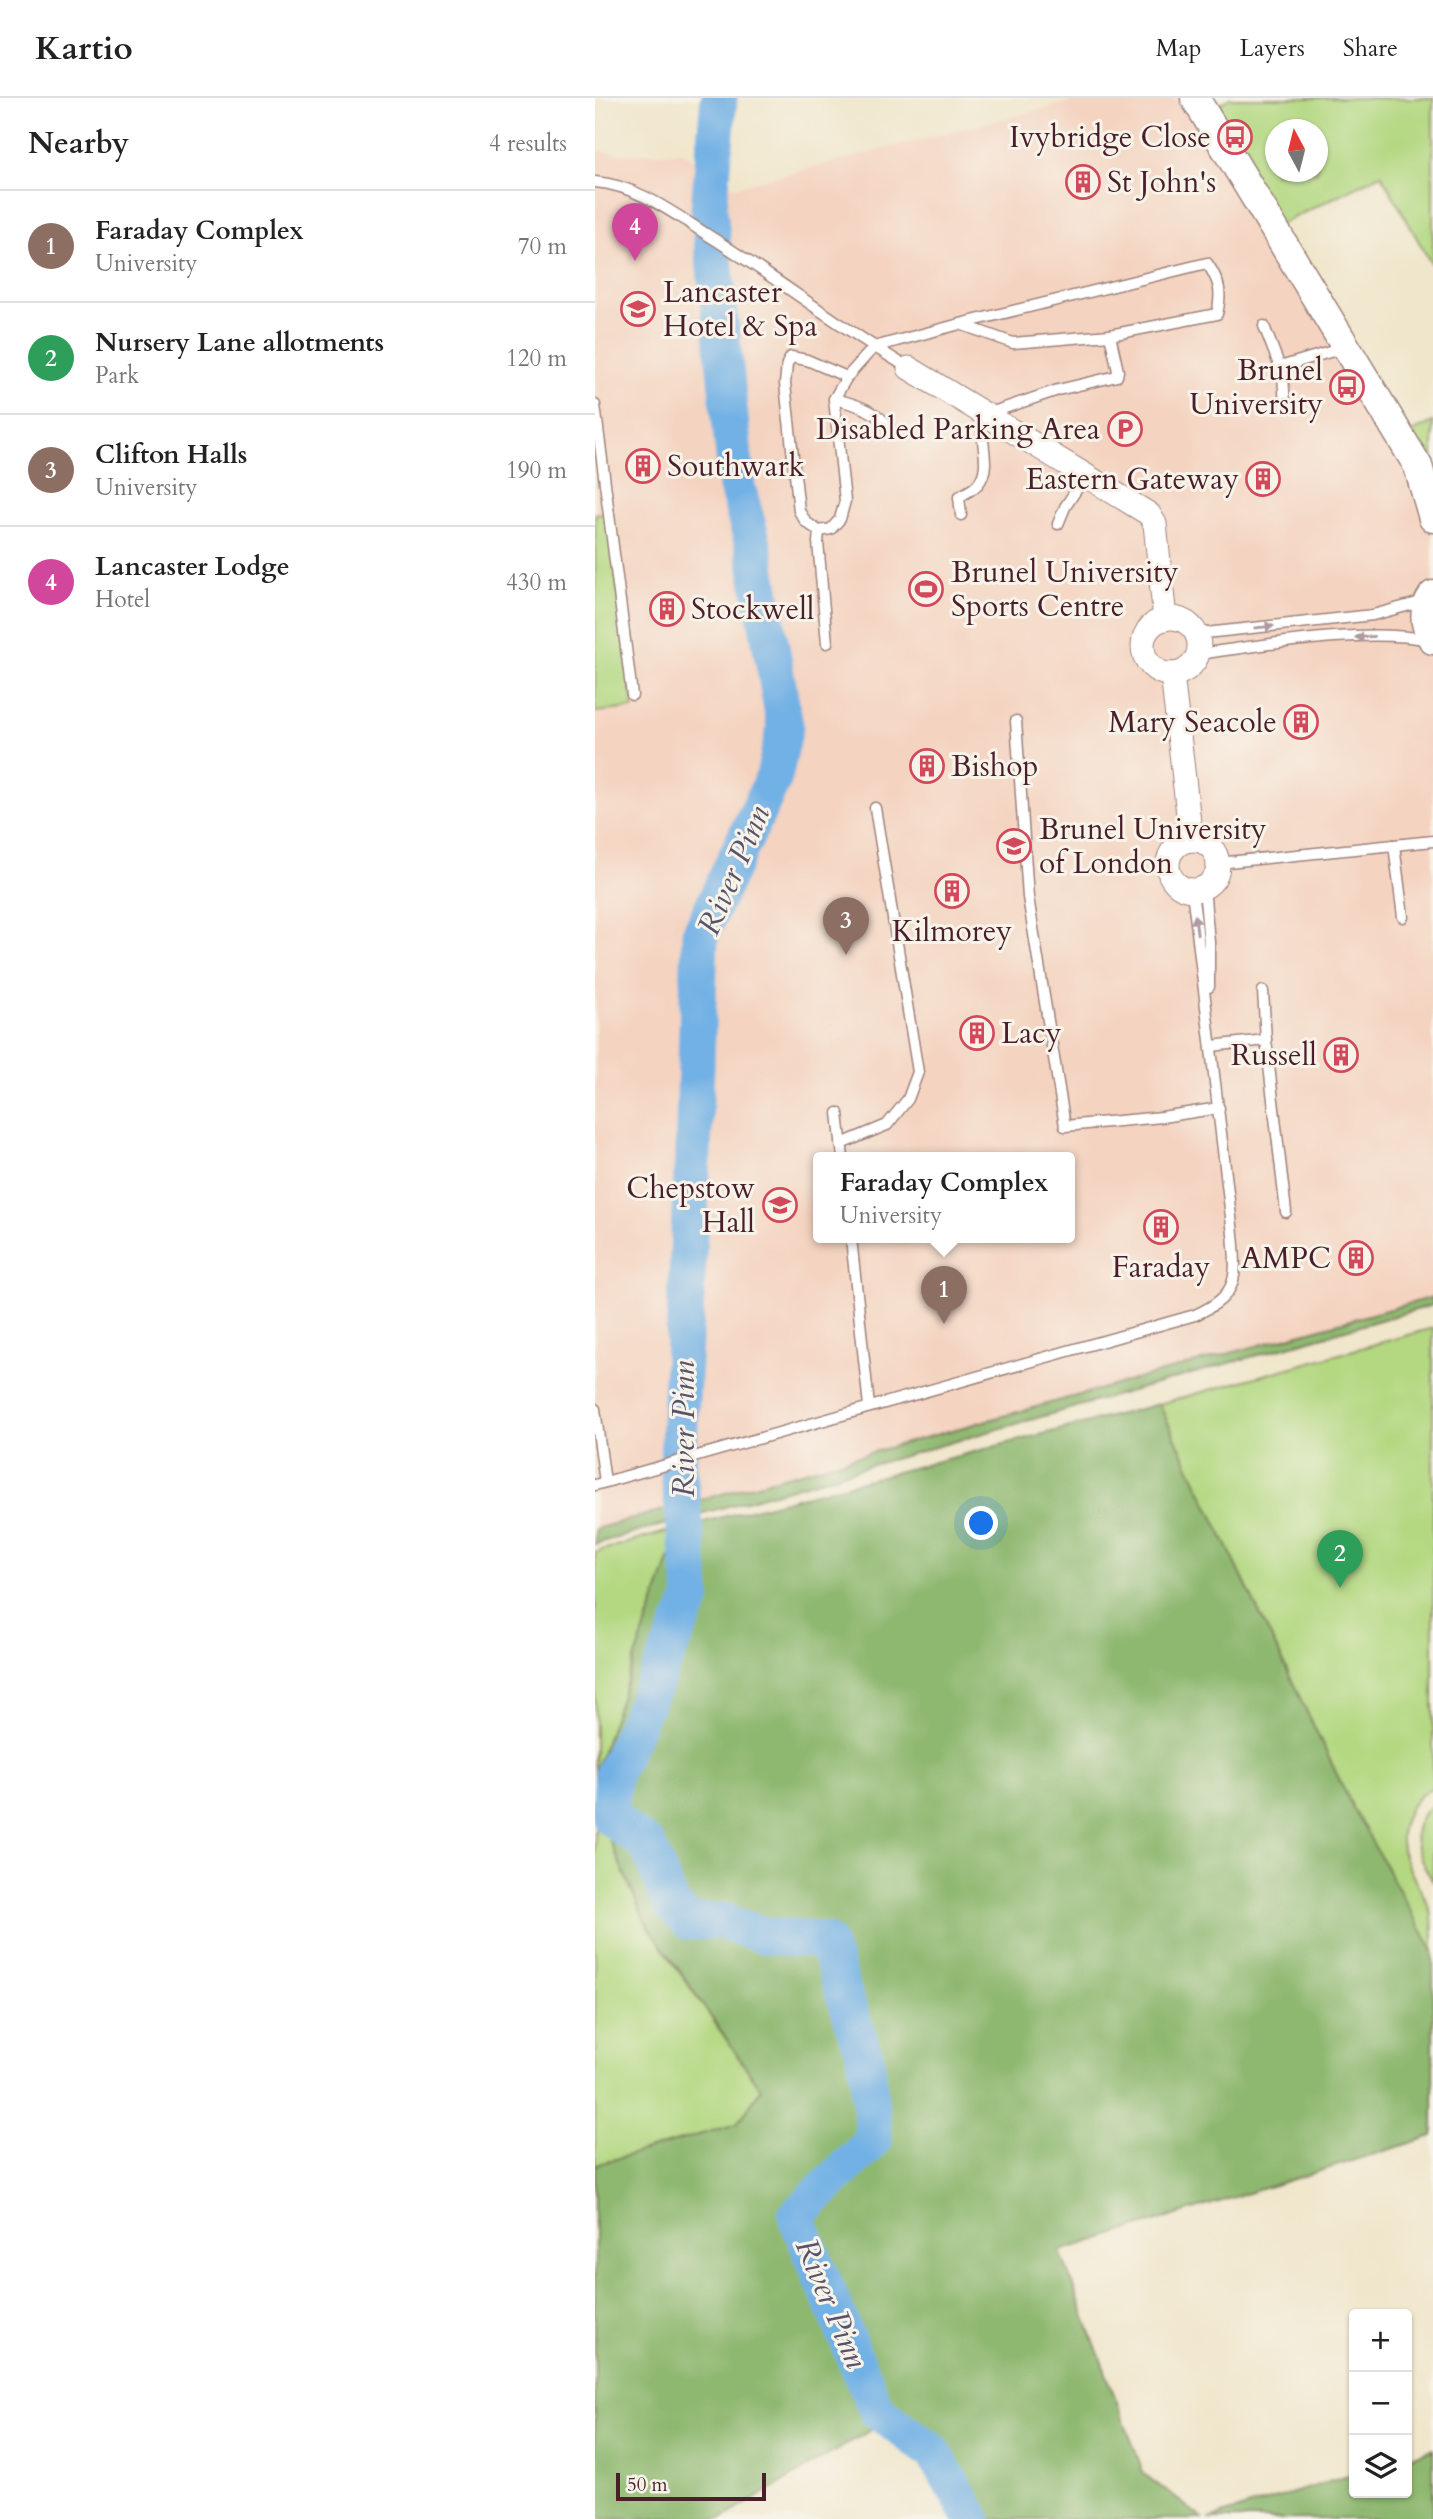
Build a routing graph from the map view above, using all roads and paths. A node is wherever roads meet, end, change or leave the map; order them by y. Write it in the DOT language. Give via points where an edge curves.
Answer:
graph roads {
  1 [pos="1195,98"];
  2 [pos="595,182"];
  3 [pos="960,324"];
  4 [pos="1264,326"];
  5 [pos="1110,335"];
  6 [pos="1345,345"];
  7 [pos="874,347"];
  8 [pos="1280,367"];
  9 [pos="909,368"];
  10 [pos="848,377"];
  11 [pos="834,399"];
  12 [pos="595,405"];
  13 [pos="1285,406"];
  14 [pos="987,414"];
  15 [pos="888,428"];
  16 [pos="1086,475"];
  17 [pos="961,514"];
  18 [pos="1433,518"];
  19 [pos="1058,524"];
  20 [pos="819,531"];
  21 [pos="1431,597"];
  22 [pos="1165,619"];
  23 [pos="1433,641"];
  24 [pos="827,643"];
  25 [pos="1197,644"];
  26 [pos="1172,674"];
  27 [pos="632,695"];
  28 [pos="1016,721"];
  29 [pos="875,808"];
  30 [pos="1191,839"];
  31 [pos="1433,841"];
  32 [pos="1394,845"];
  33 [pos="1218,863"];
  34 [pos="1196,889"];
  35 [pos="1403,917"];
  36 [pos="1263,991"];
  37 [pos="1266,1040"];
  38 [pos="1211,1046"];
  39 [pos="1219,1108"];
  40 [pos="838,1114"];
  41 [pos="841,1144"];
  42 [pos="842,1152"];
  43 [pos="1286,1212"];
  44 [pos="852,1243"];
  45 [pos="869,1406"];
  46 [pos="595,1409"];
  47 [pos="600,1484"];
  1 -- 6 [label="street"];
  2 -- 7 [label="lane" via="621,186 672,212"];
  3 -- 5 [label="lane" via="1013,343"];
  3 -- 5 [label="lane" via="1207,263 1218,278 1217,314"];
  3 -- 7 [label="lane"];
  4 -- 8 [label="lane"];
  5 -- 14 [label="lane" via="1117,376"];
  6 -- 8 [label="lane"];
  6 -- 18 [label="street" via="1418,466"];
  7 -- 9 [label="lane"];
  7 -- 10 [label="lane"];
  8 -- 13 [label="lane"];
  9 -- 14 [label="street"];
  10 -- 11 [label="lane"];
  10 -- 20 [label="lane" via="807,360 791,357 787,364 785,384 799,511"];
  11 -- 15 [label="lane" via="883,419"];
  11 -- 20 [label="lane" via="845,501 840,519 831,529"];
  12 -- 27 [label="lane"];
  14 -- 16 [label="street"];
  14 -- 17 [label="lane" via="982,422 986,467 978,485 960,497"];
  16 -- 19 [label="lane"];
  16 -- 22 [label="street" via="1149,514 1155,524"];
  20 -- 24 [label="lane"];
  21 -- 23 [label="street" via="1425,621"];
  25 -- 21 [label="lane, one-way" via="1373,615"];
  22 -- 25 [label="street" via="1191,626"];
  22 -- 26 [label="street" via="1149,628 1142,648 1154,669"];
  23 -- 25 [label="lane, one-way" via="1412,637"];
  25 -- 26 [label="street" via="1188,668"];
  26 -- 30 [label="street"];
  28 -- 39 [label="lane" via="1028,897 1065,1126"];
  29 -- 41 [label="lane" via="918,1072 908,1099 887,1125"];
  30 -- 33 [label="street" via="1213,849"];
  30 -- 34 [label="street" via="1173,849 1167,862 1174,882"];
  31 -- 32 [label="lane"];
  32 -- 33 [label="lane"];
  32 -- 35 [label="lane"];
  33 -- 34 [label="street" via="1216,873"];
  34 -- 38 [label="lane" via="1210,968 1207,1011"];
  36 -- 37 [label="lane"];
  37 -- 38 [label="lane"];
  37 -- 43 [label="lane"];
  38 -- 39 [label="lane"];
  39 -- 45 [label="lane" via="1236,1271 1217,1304 1195,1315"];
  40 -- 41 [label="lane"];
  41 -- 42 [label="lane"];
  44 -- 45 [label="lane"];
  45 -- 47 [label="lane"];
  46 -- 47 [label="lane"];
}
